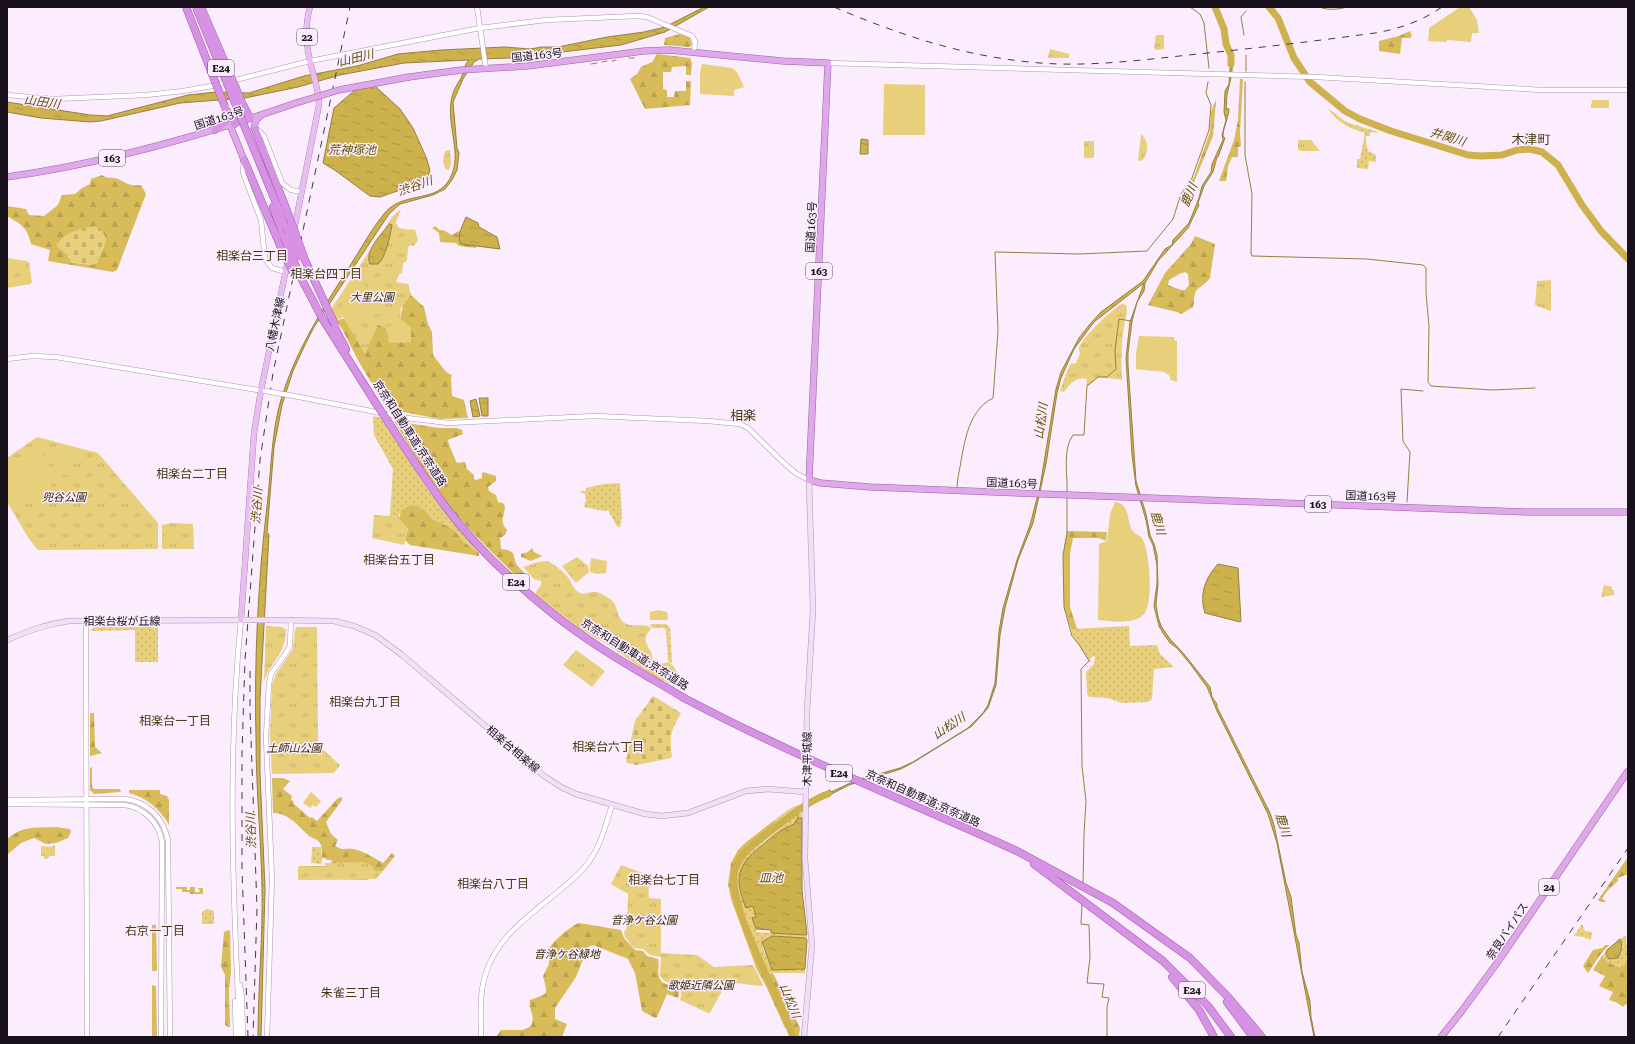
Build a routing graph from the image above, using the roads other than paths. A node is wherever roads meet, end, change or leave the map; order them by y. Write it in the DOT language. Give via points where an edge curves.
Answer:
graph roads {
  1 [pos="186,7"];
  2 [pos="196,7"];
  3 [pos="201,7"];
  4 [pos="310,7"];
  5 [pos="477,7"];
  6 [pos="480,28"];
  7 [pos="694,52"];
  8 [pos="828,63"];
  9 [pos="311,64"];
  10 [pos="486,65"];
  11 [pos="1628,90"];
  12 [pos="7,95"];
  13 [pos="243,109"];
  14 [pos="226,110"];
  15 [pos="262,114"];
  16 [pos="239,122"];
  17 [pos="255,129"];
  18 [pos="216,130"];
  19 [pos="235,137"];
  20 [pos="244,160"];
  21 [pos="260,167"];
  22 [pos="7,177"];
  23 [pos="302,192"];
  24 [pos="286,272"];
  25 [pos="322,318"];
  26 [pos="334,329"];
  27 [pos="7,359"];
  28 [pos="263,391"];
  29 [pos="809,480"];
  30 [pos="1628,512"];
  31 [pos="243,620"];
  32 [pos="291,620"];
  33 [pos="86,621"];
  34 [pos="7,640"];
  35 [pos="1628,771"];
  36 [pos="806,792"];
  37 [pos="7,800"];
  38 [pos="86,802"];
  39 [pos="7,804"];
  40 [pos="612,805"];
  41 [pos="997,842"];
  42 [pos="1150,951"];
  43 [pos="237,972"];
  44 [pos="1208,976"];
  45 [pos="1468,1003"];
  46 [pos="1238,1008"];
  47 [pos="1205,1020"];
  48 [pos="161,1036"];
  49 [pos="87,1037"];
  50 [pos="170,1037"];
  51 [pos="236,1037"];
  52 [pos="240,1037"];
  53 [pos="244,1037"];
  54 [pos="267,1037"];
  55 [pos="481,1037"];
  56 [pos="804,1037"];
  57 [pos="1211,1037"];
  58 [pos="1214,1037"];
  59 [pos="1231,1037"];
  60 [pos="1253,1037"];
  61 [pos="1262,1037"];
  62 [pos="1267,1037"];
  63 [pos="1436,1037"];
  64 [pos="1441,1037"];
  1 -- 14 [label="highway, bridge"];
  2 -- 21 [label="highway, 京奈和自動車道;京奈道路 / E24, bridge"];
  3 -- 13 [label="highway, bridge"];
  4 -- 9 [label="main road, 八幡木津線 / 22" via="306,32"];
  5 -- 6 [label="street"];
  6 -- 7 [label="street" via="546,20 647,17 692,36 695,40"];
  6 -- 9 [label="street"];
  6 -- 10 [label="street"];
  7 -- 8 [label="highway, 国道163号 / 163"];
  7 -- 10 [label="highway, 国道163号 / 163" via="644,51 528,66"];
  8 -- 11 [label="street" via="1314,77 1542,90"];
  8 -- 29 [label="highway, 国道163号 / 163"];
  9 -- 12 [label="street" via="212,86 165,93 53,99"];
  9 -- 23 [label="main road, 八幡木津線 / 22" via="319,98"];
  10 -- 15 [label="highway, 国道163号 / 163, bridge" via="339,90"];
  13 -- 16 [label="highway"];
  13 -- 16 [label="highway"];
  14 -- 16 [label="highway"];
  14 -- 18 [label="highway" via="225,122"];
  15 -- 16 [label="highway, 国道163号 / 163"];
  15 -- 17 [label="highway" via="256,120"];
  16 -- 17 [label="highway"];
  16 -- 17 [label="highway" via="249,123"];
  16 -- 18 [label="highway, 国道163号 / 163"];
  16 -- 19 [label="highway"];
  16 -- 19 [label="highway"];
  17 -- 23 [label="street" via="264,136 282,182 291,190"];
  17 -- 26 [label="highway, bridge"];
  18 -- 19 [label="highway" via="227,130"];
  18 -- 22 [label="highway, 国道163号 / 163" via="102,160"];
  19 -- 20 [label="highway"];
  20 -- 24 [label="street" via="243,173 259,212 265,259 272,268"];
  20 -- 25 [label="highway, bridge" via="282,250 299,283"];
  21 -- 25 [label="highway, 京奈和自動車道;京奈道路 / E24, bridge" via="300,276"];
  21 -- 26 [label="highway, 京奈和自動車道;京奈道路 / E24, bridge"];
  23 -- 24 [label="main road, 八幡木津線 / 22"];
  24 -- 28 [label="main road, 八幡木津線 / 22"];
  25 -- 26 [label="highway, 京奈和自動車道;京奈道路 / E24"];
  26 -- 41 [label="highway, 京奈和自動車道;京奈道路 / E24, bridge" via="377,405 445,506 506,572 576,631 684,698 821,765"];
  27 -- 28 [label="street" via="56,357"];
  28 -- 29 [label="street, bridge" via="407,418 448,423 595,416 740,424 748,428 797,474"];
  28 -- 31 [label="main road, 八幡木津線 / 22" via="254,433"];
  29 -- 30 [label="highway, 国道163号 / 163" via="870,487 1035,494 1519,512"];
  29 -- 36 [label="main road, 木津平城線" via="813,610 808,680"];
  31 -- 32 [label="main road, 相楽台相楽線, bridge"];
  31 -- 33 [label="main road, 相楽台桜が丘線"];
  31 -- 43 [label="street" via="237,660 232,748 232,840"];
  32 -- 40 [label="main road, 相楽台相楽線" via="340,622 375,635 544,776 576,794"];
  32 -- 54 [label="street" via="290,645 271,674 269,684 266,737 272,879"];
  33 -- 34 [label="main road, 相楽台桜が丘線" via="69,621 44,626"];
  33 -- 38 [label="street"];
  35 -- 45 [label="highway, 奈良バイパス / 24"];
  36 -- 40 [label="main road, 相楽台相楽線" via="768,789 746,791 688,812 669,816 651,815"];
  36 -- 56 [label="main road, 木津平城線" via="805,868 812,944"];
  37 -- 38 [label="street"];
  38 -- 39 [label="street"];
  38 -- 48 [label="street" via="135,808 150,818 159,831 162,843"];
  38 -- 49 [label="street"];
  38 -- 50 [label="street" via="122,798 135,801 151,809 165,830 168,845"];
  40 -- 55 [label="street" via="598,847 584,868 512,931 494,953 482,987"];
  41 -- 42 [label="highway, E24" via="1030,861"];
  41 -- 44 [label="highway, E24" via="1113,903 1190,958"];
  42 -- 47 [label="highway" via="1186,992"];
  42 -- 59 [label="highway, E24" via="1196,994"];
  43 -- 51 [label="street"];
  43 -- 52 [label="street"];
  43 -- 53 [label="street" via="242,996"];
  44 -- 46 [label="highway"];
  44 -- 60 [label="highway, E24"];
  45 -- 63 [label="highway, 奈良バイパス / 24"];
  45 -- 64 [label="highway, 奈良バイパス / 24"];
  46 -- 61 [label="highway"];
  46 -- 62 [label="highway"];
  47 -- 57 [label="highway"];
  47 -- 58 [label="highway"];
}
